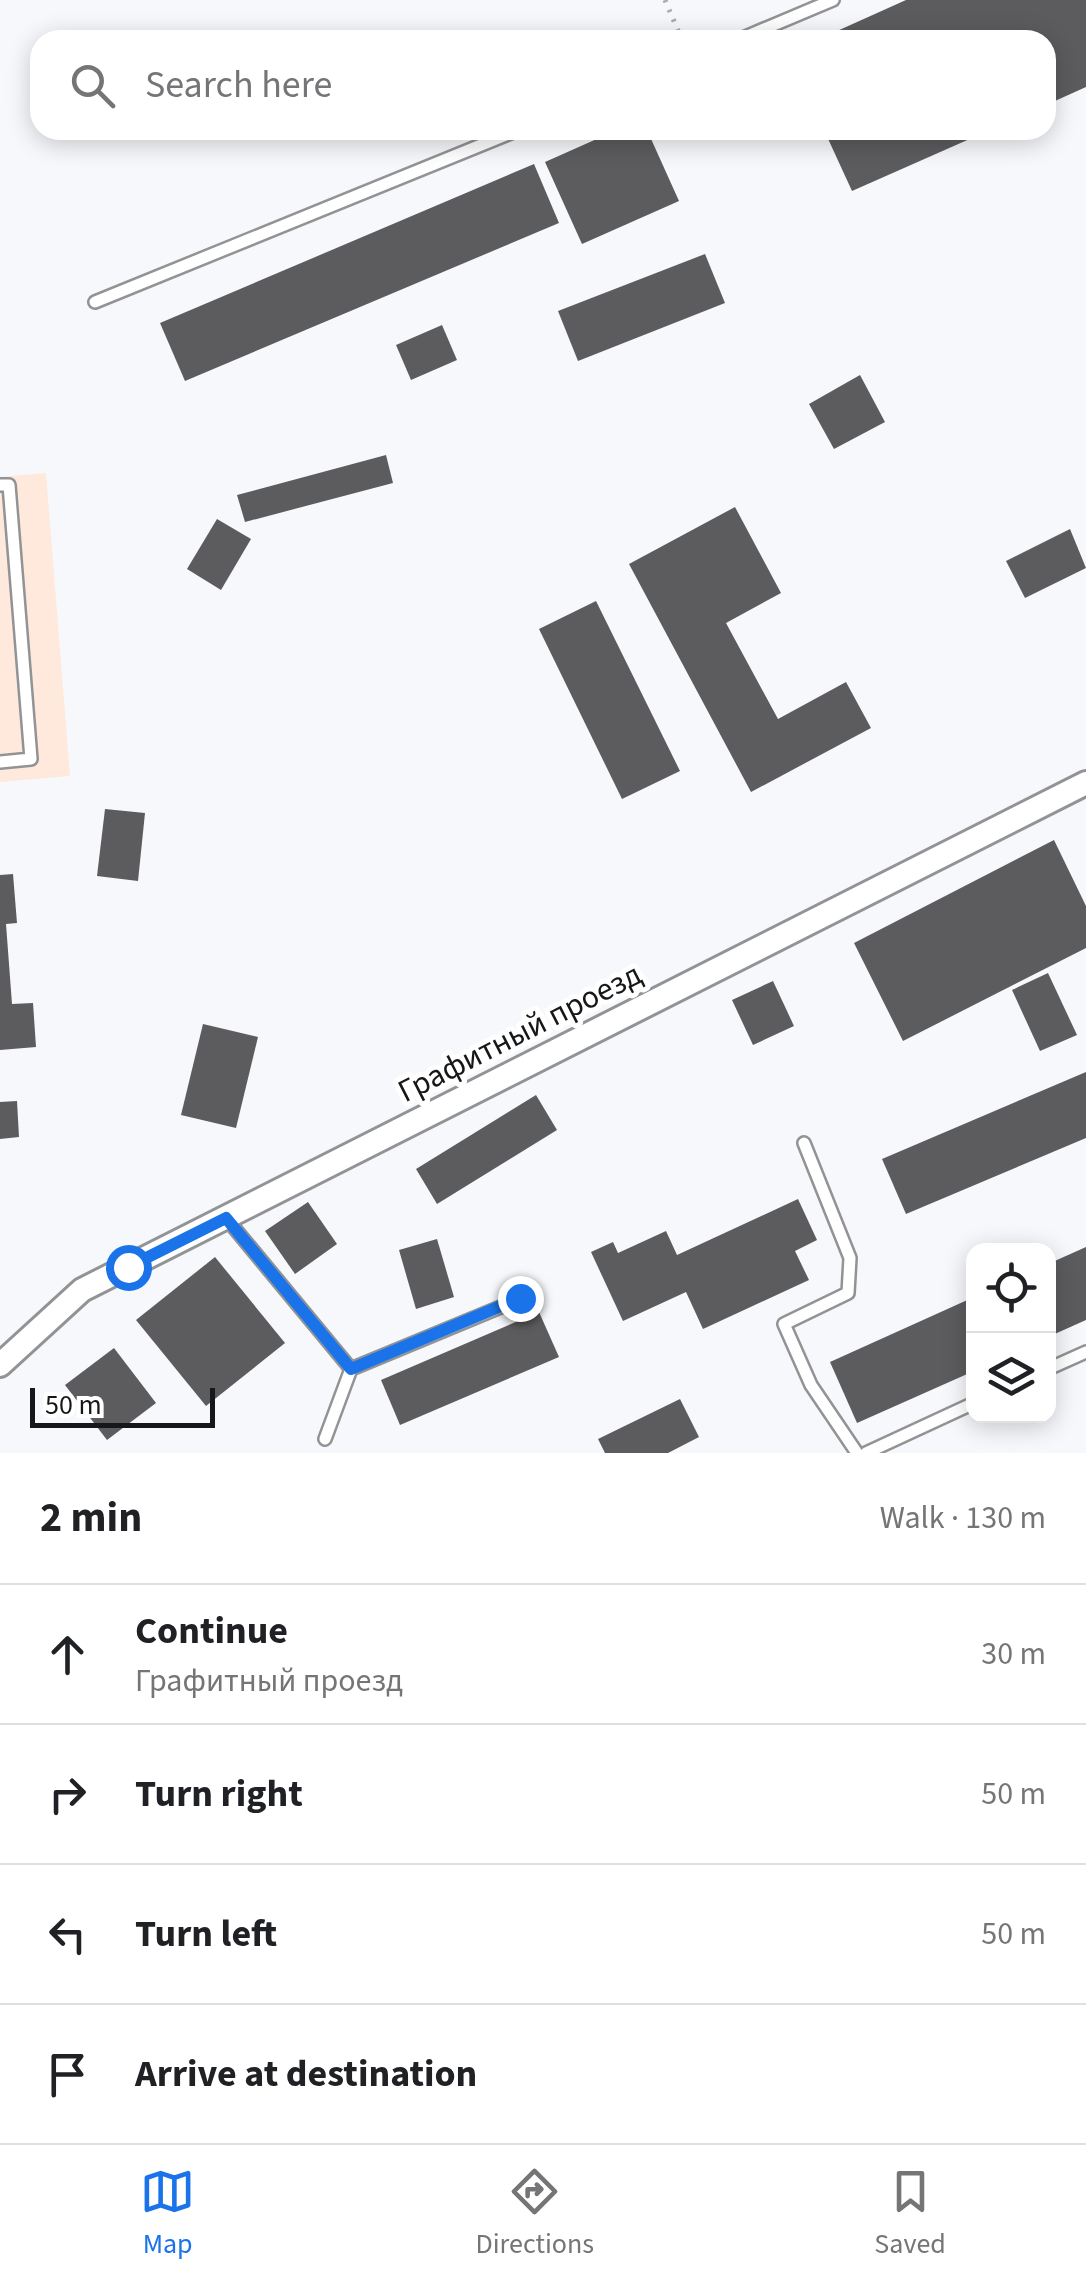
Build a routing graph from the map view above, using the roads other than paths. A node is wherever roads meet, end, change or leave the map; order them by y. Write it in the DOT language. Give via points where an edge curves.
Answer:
graph roads {
  1 [pos="833,0"];
  2 [pos="762,30"];
  3 [pos="493,140"];
  4 [pos="94,302"];
  5 [pos="0,486"];
  6 [pos="0,762"];
  7 [pos="1086,783"];
  8 [pos="804,1143"];
  9 [pos="226,1218"];
  10 [pos="520,1298"];
  11 [pos="1086,1352"];
  12 [pos="0,1365"];
  13 [pos="1056,1365"];
  14 [pos="351,1369"];
  15 [pos="966,1408"];
  16 [pos="324,1439"];
  17 [pos="857,1453"];
  18 [pos="866,1453"];
  1 -- 2 [label="lane"];
  3 -- 4 [label="lane"];
  5 -- 6 [label="lane" via="9,485 31,759"];
  7 -- 9 [label="street, Графитный проезд"];
  8 -- 17 [label="lane" via="850,1258 848,1293 784,1324 811,1385"];
  9 -- 12 [label="street, Графитный проезд" via="82,1290"];
  9 -- 14 [label="lane"];
  10 -- 14 [label="lane"];
  11 -- 13 [label="lane"];
  14 -- 16 [label="lane"];
  15 -- 18 [label="lane"];
}
